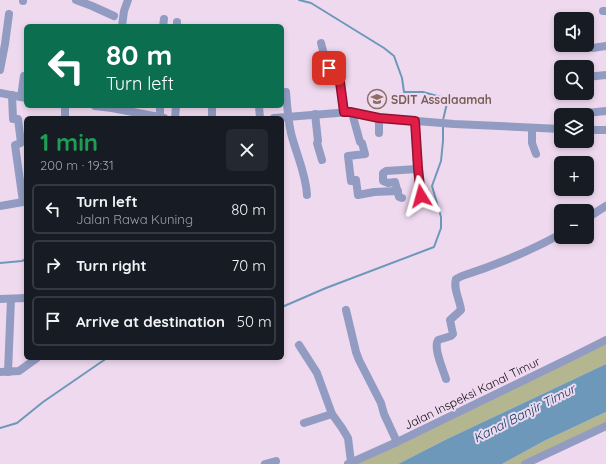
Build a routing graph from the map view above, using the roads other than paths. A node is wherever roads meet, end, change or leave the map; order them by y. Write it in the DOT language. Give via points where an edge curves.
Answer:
graph roads {
  1 [pos="76,0"];
  2 [pos="128,0"];
  3 [pos="9,14"];
  4 [pos="114,16"];
  5 [pos="122,24"];
  6 [pos="321,43"];
  7 [pos="606,46"];
  8 [pos="2,47"];
  9 [pos="594,48"];
  10 [pos="0,70"];
  11 [pos="606,75"];
  12 [pos="24,76"];
  13 [pos="594,76"];
  14 [pos="286,92"];
  15 [pos="0,93"];
  16 [pos="12,95"];
  17 [pos="24,98"];
  18 [pos="117,108"];
  19 [pos="606,110"];
  20 [pos="348,112"];
  21 [pos="594,112"];
  22 [pos="314,114"];
  23 [pos="153,116"];
  24 [pos="288,116"];
  25 [pos="284,117"];
  26 [pos="379,118"];
  27 [pos="415,121"];
  28 [pos="532,128"];
  29 [pos="554,129"];
  30 [pos="594,130"];
  31 [pos="606,130"];
  32 [pos="379,133"];
  33 [pos="536,154"];
  34 [pos="322,160"];
  35 [pos="418,168"];
  36 [pos="307,195"];
  37 [pos="421,196"];
  38 [pos="0,206"];
  39 [pos="606,206"];
  40 [pos="594,214"];
  41 [pos="554,237"];
  42 [pos="11,298"];
  43 [pos="24,298"];
  44 [pos="0,299"];
  45 [pos="346,310"];
  46 [pos="606,340"];
  47 [pos="299,345"];
  48 [pos="34,360"];
  49 [pos="4,372"];
  50 [pos="446,379"];
  51 [pos="332,414"];
  52 [pos="304,423"];
  53 [pos="606,426"];
  54 [pos="397,442"];
  55 [pos="276,461"];
  56 [pos="350,463"];
  57 [pos="266,464"];
  58 [pos="525,464"];
  1 -- 4 [label="street"];
  2 -- 5 [label="street"];
  3 -- 8 [label="street"];
  6 -- 20 [label="street" via="327,66 340,82"];
  7 -- 9 [label="street"];
  8 -- 10 [label="street"];
  11 -- 13 [label="street"];
  12 -- 17 [label="street"];
  14 -- 24 [label="street"];
  15 -- 16 [label="street"];
  16 -- 17 [label="street"];
  16 -- 38 [label="street" via="12,120 18,119 21,143 15,144 23,202"];
  18 -- 23 [label="street"];
  19 -- 21 [label="street"];
  20 -- 22 [label="street"];
  20 -- 26 [label="street"];
  20 -- 35 [label="street" via="365,154 348,156 351,181 356,180 358,196 374,192 400,194 395,182 384,181 384,172"];
  22 -- 24 [label="street"];
  22 -- 34 [label="street" via="317,143"];
  24 -- 25 [label="street"];
  24 -- 36 [label="street"];
  26 -- 27 [label="street"];
  26 -- 32 [label="street"];
  27 -- 28 [label="street"];
  27 -- 35 [label="street"];
  28 -- 29 [label="street"];
  28 -- 33 [label="street" via="532,142"];
  30 -- 31 [label="street"];
  35 -- 37 [label="street"];
  39 -- 40 [label="street"];
  41 -- 50 [label="street" via="456,279 461,310 450,320 451,336 436,343"];
  42 -- 43 [label="street"];
  42 -- 44 [label="street"];
  42 -- 49 [label="street"];
  45 -- 54 [label="street" via="359,360 381,402"];
  46 -- 54 [label="street, Jalan Inspeksi Kanal Timur"];
  47 -- 51 [label="street" via="317,372"];
  48 -- 49 [label="street" via="19,371"];
  51 -- 52 [label="street"];
  51 -- 56 [label="street" via="348,438"];
  53 -- 58 [label="street"];
  54 -- 56 [label="street, Jalan Inspeksi Kanal Timur"];
  55 -- 57 [label="street"];
}
